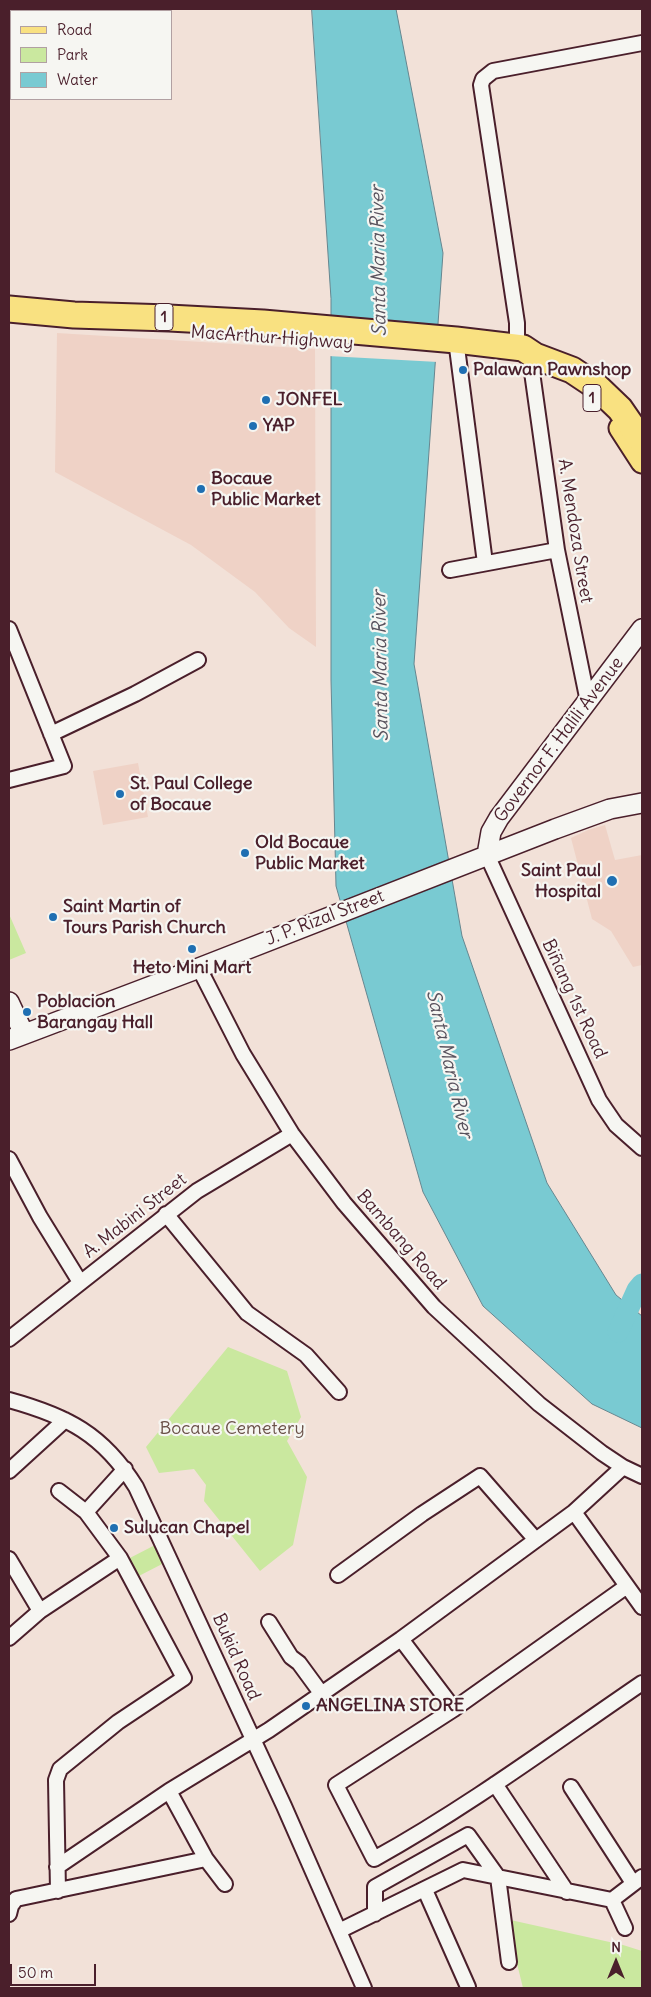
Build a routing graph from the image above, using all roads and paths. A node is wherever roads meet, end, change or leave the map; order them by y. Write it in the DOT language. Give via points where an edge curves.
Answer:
graph roads {
  1 [pos="642,43"];
  2 [pos="9,309"];
  3 [pos="9,320"];
  4 [pos="318,335"];
  5 [pos="454,346"];
  6 [pos="528,356"];
  7 [pos="642,420"];
  8 [pos="642,441"];
  9 [pos="642,462"];
  10 [pos="558,550"];
  11 [pos="486,563"];
  12 [pos="450,570"];
  13 [pos="9,629"];
  14 [pos="642,629"];
  15 [pos="198,660"];
  16 [pos="588,702"];
  17 [pos="51,734"];
  18 [pos="9,780"];
  19 [pos="642,803"];
  20 [pos="487,856"];
  21 [pos="199,968"];
  22 [pos="9,1002"];
  23 [pos="16,1037"];
  24 [pos="292,1134"];
  25 [pos="642,1148"];
  26 [pos="9,1159"];
  27 [pos="166,1214"];
  28 [pos="80,1282"];
  29 [pos="9,1338"];
  30 [pos="339,1392"];
  31 [pos="9,1400"];
  32 [pos="65,1420"];
  33 [pos="624,1467"];
  34 [pos="125,1469"];
  35 [pos="9,1470"];
  36 [pos="642,1476"];
  37 [pos="59,1490"];
  38 [pos="86,1512"];
  39 [pos="574,1512"];
  40 [pos="536,1540"];
  41 [pos="120,1558"];
  42 [pos="9,1559"];
  43 [pos="338,1575"];
  44 [pos="627,1586"];
  45 [pos="642,1607"];
  46 [pos="40,1611"];
  47 [pos="269,1622"];
  48 [pos="9,1638"];
  49 [pos="401,1639"];
  50 [pos="642,1683"];
  51 [pos="321,1693"];
  52 [pos="454,1709"];
  53 [pos="259,1735"];
  54 [pos="495,1784"];
  55 [pos="571,1787"];
  56 [pos="169,1791"];
  57 [pos="412,1838"];
  58 [pos="206,1859"];
  59 [pos="424,1859"];
  60 [pos="57,1867"];
  61 [pos="498,1877"];
  62 [pos="638,1880"];
  63 [pos="225,1884"];
  64 [pos="424,1890"];
  65 [pos="58,1891"];
  66 [pos="567,1892"];
  67 [pos="612,1900"];
  68 [pos="9,1914"];
  69 [pos="375,1914"];
  70 [pos="348,1927"];
  71 [pos="625,1928"];
  72 [pos="509,1962"];
  73 [pos="468,1987"];
  74 [pos="364,1988"];
  1 -- 6 [label="street, A. Mendoza Street" via="493,71 483,78 481,85 516,314"];
  2 -- 4 [label="highway, MacArthur Highway / 1" via="254,323"];
  3 -- 4 [label="highway, MacArthur Highway / 1"];
  4 -- 5 [label="highway, MacArthur Highway / 1"];
  5 -- 6 [label="highway, MacArthur Highway / 1"];
  5 -- 11 [label="street"];
  6 -- 7 [label="main road, MacArthur Highway / 1" via="535,347 558,353 594,372 614,387"];
  6 -- 8 [label="highway, 1" via="572,370 604,393 628,419"];
  6 -- 9 [label="main road, MacArthur Highway / 1" via="598,402 620,427"];
  6 -- 10 [label="street, A. Mendoza Street"];
  10 -- 11 [label="street"];
  10 -- 16 [label="street, A. Mendoza Street"];
  11 -- 12 [label="street"];
  13 -- 17 [label="street"];
  14 -- 16 [label="main road, Governor F. Halili Avenue"];
  15 -- 17 [label="street"];
  16 -- 20 [label="main road, Governor F. Halili Avenue" via="499,818 491,832"];
  17 -- 18 [label="street" via="64,766"];
  19 -- 20 [label="main road, J. P. Rizal Street" via="590,816"];
  20 -- 21 [label="main road, J. P. Rizal Street"];
  20 -- 25 [label="street, Biñang 1st Road" via="599,1100 616,1125"];
  21 -- 23 [label="main road, J. P. Rizal Street"];
  21 -- 24 [label="street, Bambang Road" via="243,1054"];
  22 -- 23 [label="main road"];
  24 -- 27 [label="street, A. Mabini Street" via="205,1186"];
  24 -- 33 [label="street, Bambang Road" via="344,1203 434,1307 539,1404 594,1448"];
  26 -- 28 [label="street"];
  27 -- 28 [label="street, A. Mabini Street"];
  27 -- 30 [label="street" via="247,1313 306,1355"];
  28 -- 29 [label="street, A. Mabini Street"];
  31 -- 32 [label="street, Bukid Road"];
  32 -- 34 [label="street, Bukid Road" via="97,1439"];
  32 -- 35 [label="street"];
  33 -- 36 [label="street, Bambang Road"];
  33 -- 39 [label="street"];
  34 -- 38 [label="street"];
  34 -- 53 [label="street, Bukid Road"];
  37 -- 38 [label="street"];
  38 -- 41 [label="street"];
  39 -- 40 [label="street"];
  39 -- 44 [label="street"];
  40 -- 43 [label="street" via="480,1476"];
  40 -- 49 [label="street"];
  41 -- 46 [label="street"];
  41 -- 60 [label="street" via="184,1678 118,1722 60,1769 56,1780"];
  42 -- 46 [label="street"];
  44 -- 45 [label="street"];
  44 -- 52 [label="street"];
  46 -- 48 [label="street"];
  47 -- 51 [label="street" via="291,1657 299,1662"];
  49 -- 51 [label="street"];
  49 -- 52 [label="street"];
  50 -- 54 [label="street"];
  51 -- 53 [label="street"];
  52 -- 57 [label="street" via="336,1785 374,1859"];
  53 -- 56 [label="street"];
  53 -- 70 [label="street, Bukid Road"];
  54 -- 57 [label="street"];
  54 -- 66 [label="street"];
  55 -- 62 [label="street"];
  56 -- 58 [label="street"];
  56 -- 60 [label="street"];
  57 -- 59 [label="street"];
  58 -- 63 [label="street"];
  58 -- 65 [label="street"];
  59 -- 61 [label="street" via="468,1835"];
  59 -- 69 [label="street" via="375,1887"];
  60 -- 65 [label="street"];
  61 -- 64 [label="street" via="463,1870"];
  61 -- 66 [label="street"];
  61 -- 72 [label="street"];
  62 -- 67 [label="street"];
  64 -- 69 [label="street"];
  64 -- 73 [label="street"];
  65 -- 68 [label="street" via="16,1899"];
  66 -- 67 [label="street"];
  67 -- 71 [label="street"];
  69 -- 70 [label="street"];
  70 -- 74 [label="street, Bukid Road"];
}
